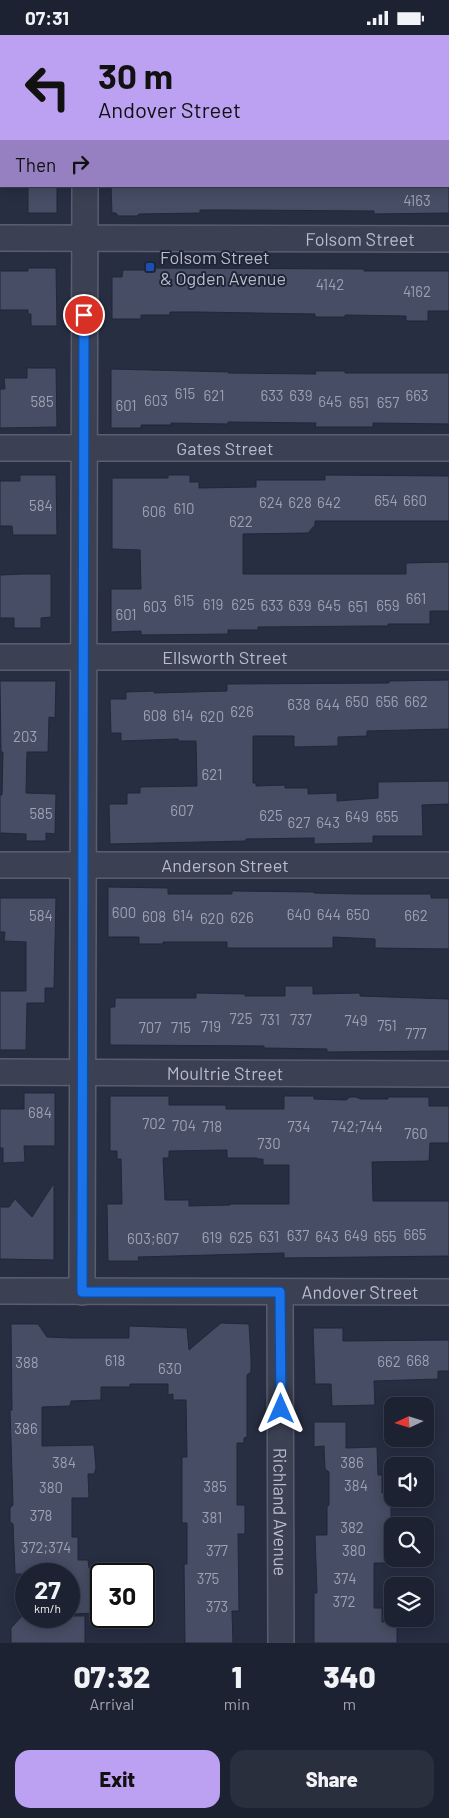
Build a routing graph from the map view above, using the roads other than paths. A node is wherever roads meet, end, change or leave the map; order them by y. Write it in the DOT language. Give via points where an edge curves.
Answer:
graph roads {
  1 [pos="84,187"];
  2 [pos="0,238"];
  3 [pos="84,238"];
  4 [pos="449,239"];
  5 [pos="0,448"];
  6 [pos="84,449"];
  7 [pos="449,449"];
  8 [pos="0,657"];
  9 [pos="83,657"];
  10 [pos="449,657"];
  11 [pos="82,864"];
  12 [pos="0,865"];
  13 [pos="449,865"];
  14 [pos="0,1072"];
  15 [pos="82,1072"];
  16 [pos="449,1074"];
  17 [pos="0,1291"];
  18 [pos="82,1292"];
  19 [pos="280,1292"];
  20 [pos="449,1292"];
  21 [pos="281,1643"];
  1 -- 3 [label="street"];
  2 -- 3 [label="street, Folsom Street"];
  3 -- 4 [label="street, Folsom Street"];
  3 -- 6 [label="street"];
  5 -- 6 [label="street, Gates Street"];
  6 -- 7 [label="street, Gates Street"];
  6 -- 9 [label="street"];
  8 -- 9 [label="street, Ellsworth Street"];
  9 -- 10 [label="street, Ellsworth Street"];
  9 -- 11 [label="street"];
  11 -- 12 [label="street, Anderson Street"];
  11 -- 13 [label="street, Anderson Street"];
  11 -- 15 [label="street"];
  14 -- 15 [label="street, Moultrie Street"];
  15 -- 16 [label="street, Moultrie Street"];
  15 -- 18 [label="street"];
  17 -- 18 [label="street, Andover Street"];
  18 -- 19 [label="street, Andover Street"];
  19 -- 20 [label="street, Andover Street"];
  19 -- 21 [label="street, Richland Avenue"];
}
